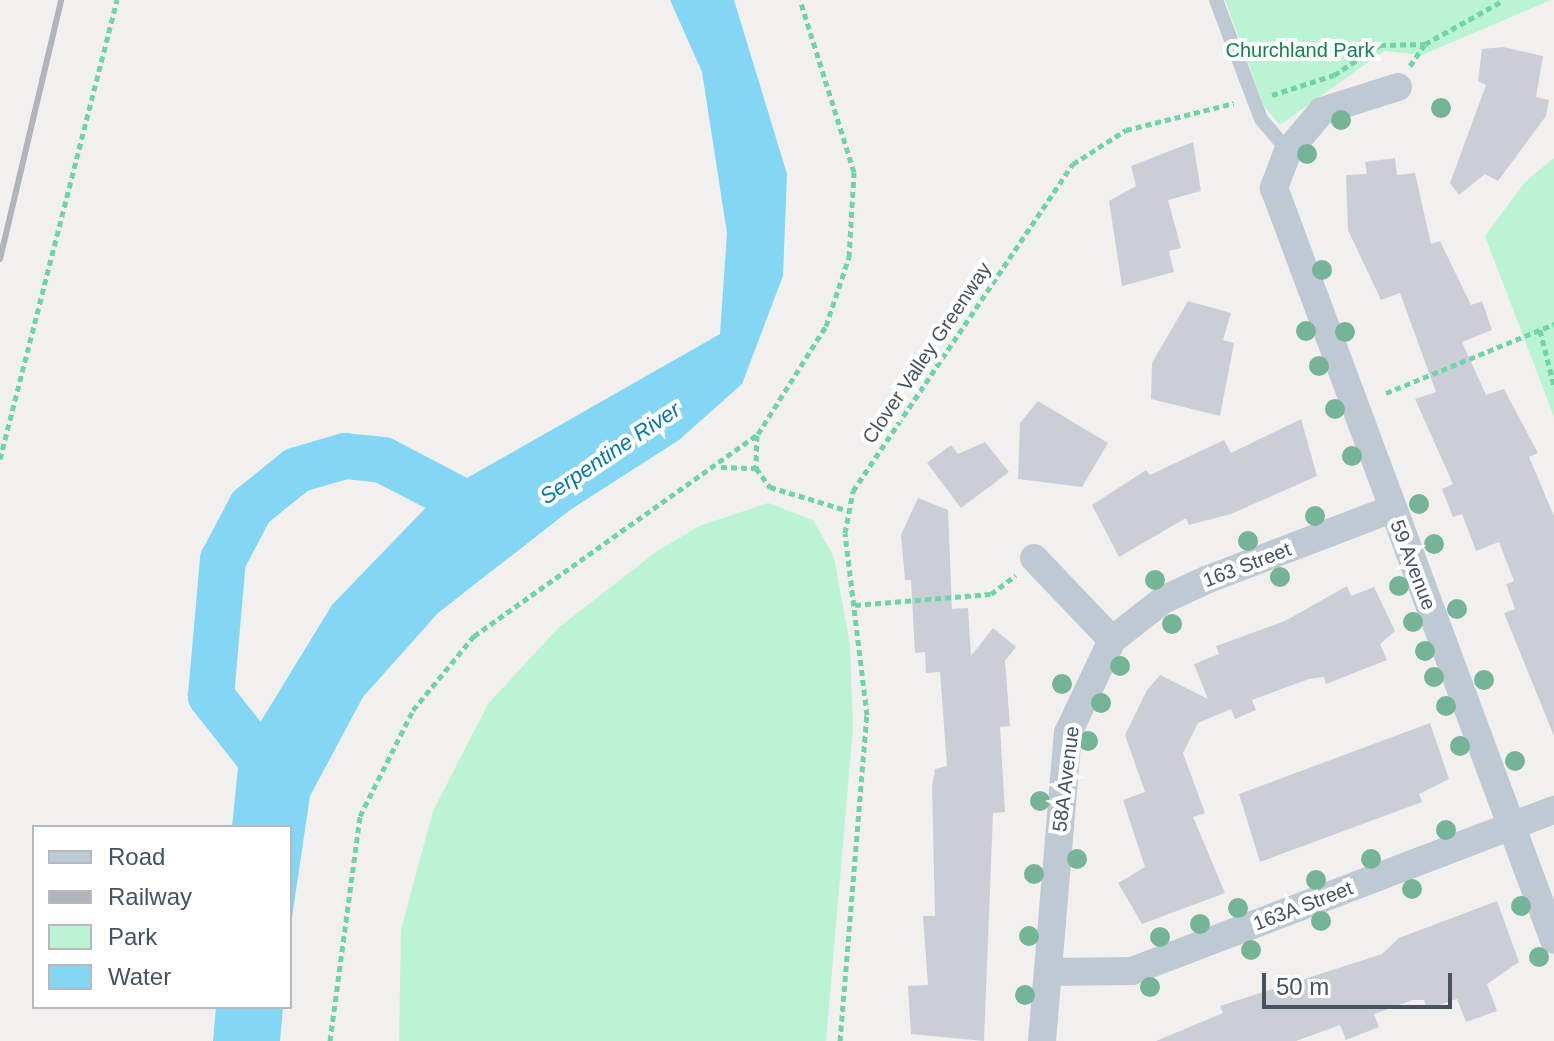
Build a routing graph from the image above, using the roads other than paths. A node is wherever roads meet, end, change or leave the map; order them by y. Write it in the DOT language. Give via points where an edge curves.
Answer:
graph roads {
  1 [pos="1216,0"];
  2 [pos="1398,87"];
  3 [pos="1288,151"];
  4 [pos="1392,509"];
  5 [pos="1034,558"];
  6 [pos="1112,640"];
  7 [pos="1554,810"];
  8 [pos="1511,826"];
  9 [pos="1554,940"];
  10 [pos="1048,972"];
  11 [pos="1042,1041"];
  1 -- 3 [label="lane" via="1254,98"];
  2 -- 3 [label="street" via="1322,111"];
  3 -- 4 [label="street, 59 Avenue" via="1274,188"];
  4 -- 6 [label="street, 163 Street" via="1163,600"];
  4 -- 8 [label="street, 59 Avenue"];
  5 -- 6 [label="street"];
  6 -- 10 [label="street, 58A Avenue" via="1068,733"];
  7 -- 8 [label="street, 163A Street"];
  8 -- 9 [label="street, 59 Avenue"];
  8 -- 10 [label="street, 163A Street" via="1132,971"];
  10 -- 11 [label="street, 58A Avenue"];
}
